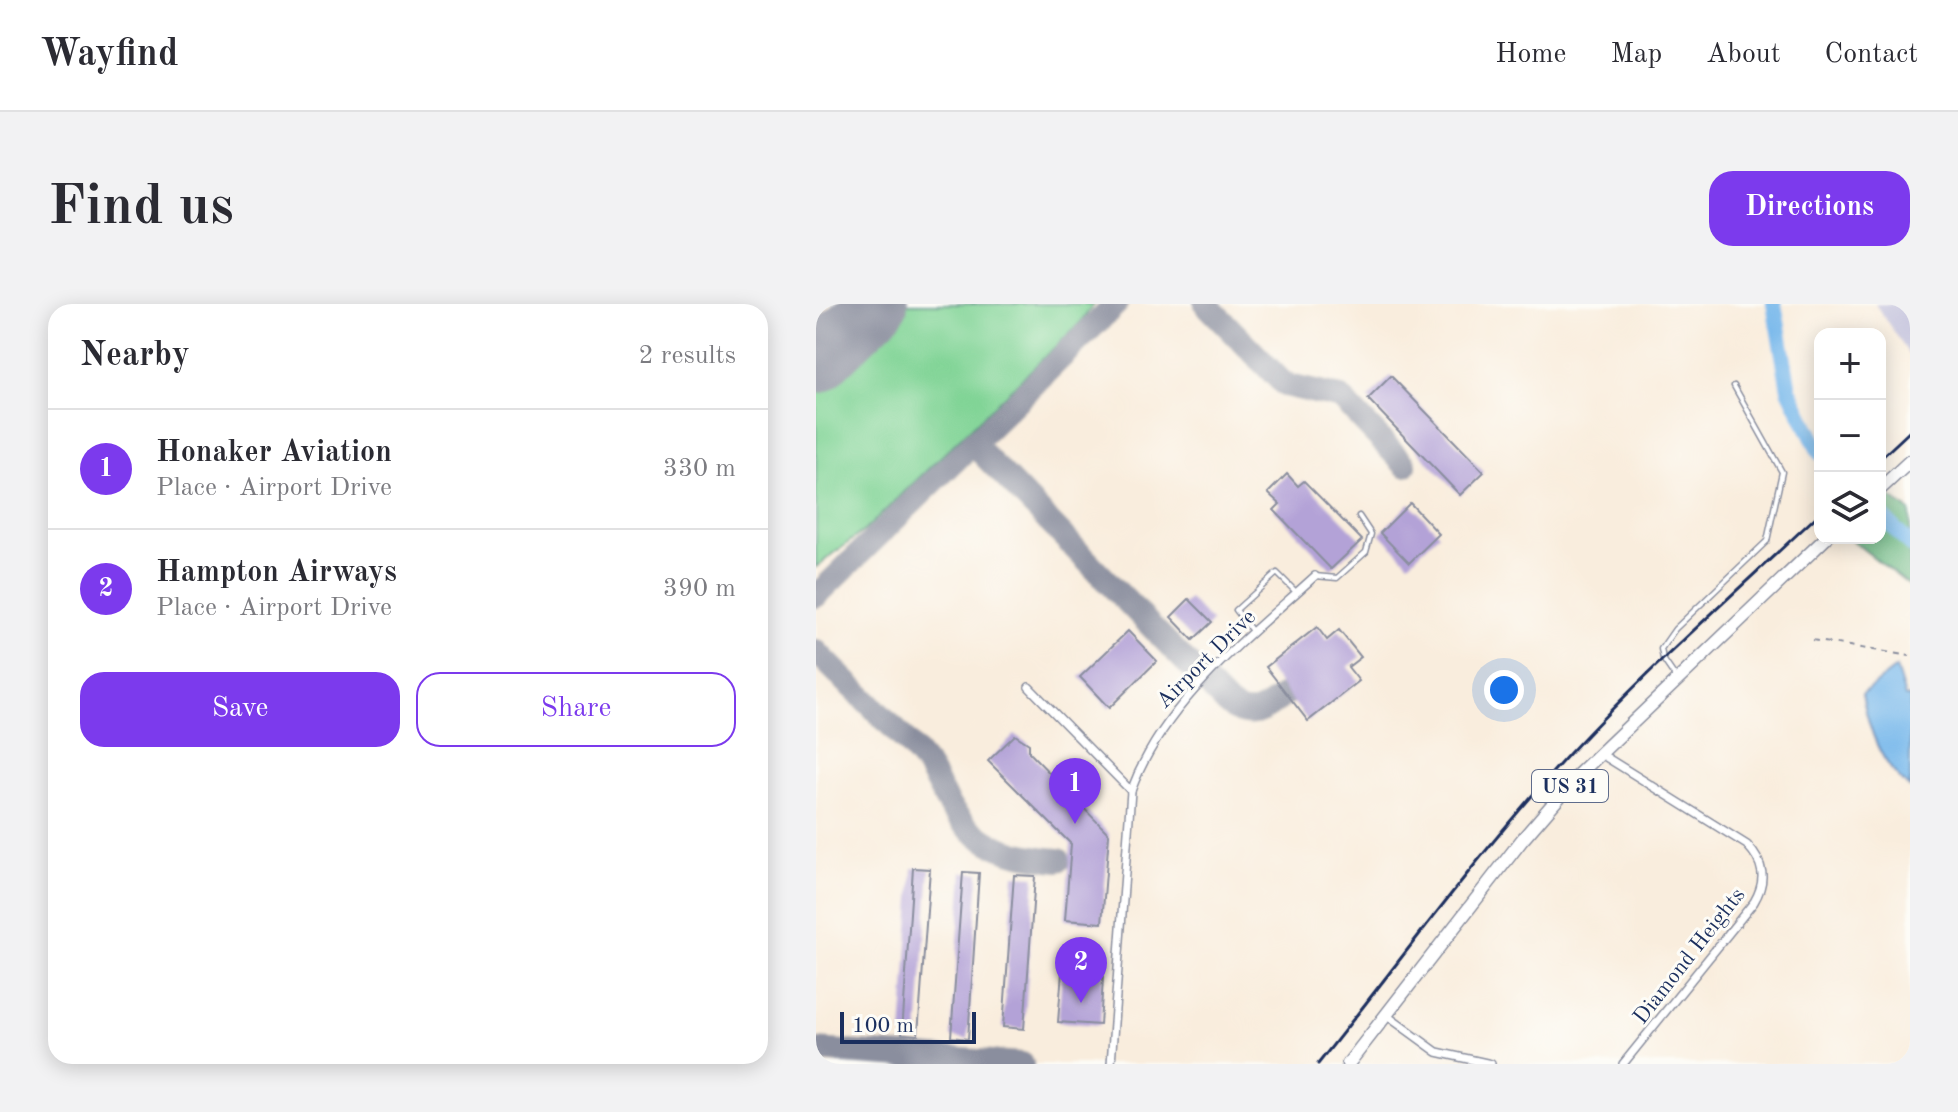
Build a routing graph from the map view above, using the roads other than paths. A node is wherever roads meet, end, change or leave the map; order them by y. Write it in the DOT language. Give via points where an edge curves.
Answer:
graph roads {
  1 [pos="1734,386"];
  2 [pos="1910,462"];
  3 [pos="1886,484"];
  4 [pos="1359,516"];
  5 [pos="1820,544"];
  6 [pos="1315,576"];
  7 [pos="1297,593"];
  8 [pos="1254,633"];
  9 [pos="1676,678"];
  10 [pos="1029,687"];
  11 [pos="1601,754"];
  12 [pos="1131,791"];
  13 [pos="1386,1015"];
  14 [pos="1111,1064"];
  15 [pos="1348,1064"];
  16 [pos="1491,1064"];
  17 [pos="1623,1064"];
  1 -- 9 [label="lane" via="1782,472 1780,495 1767,541 1675,629 1661,649"];
  2 -- 3 [label="main road"];
  4 -- 6 [label="lane" via="1371,534 1366,552 1337,578"];
  5 -- 9 [label="main road, US 31"];
  6 -- 7 [label="street, Airport Drive"];
  7 -- 8 [label="street, Airport Drive"];
  7 -- 8 [label="lane" via="1277,573 1236,610"];
  8 -- 12 [label="street, Airport Drive" via="1165,723"];
  9 -- 11 [label="main road, US 31"];
  10 -- 12 [label="street"];
  11 -- 13 [label="main road, US 31" via="1522,840"];
  11 -- 17 [label="street, Diamond Heights" via="1747,845 1762,869 1754,902"];
  12 -- 14 [label="street, Airport Drive"];
  13 -- 15 [label="main road, US 31"];
  13 -- 16 [label="street" via="1437,1052"];
}
